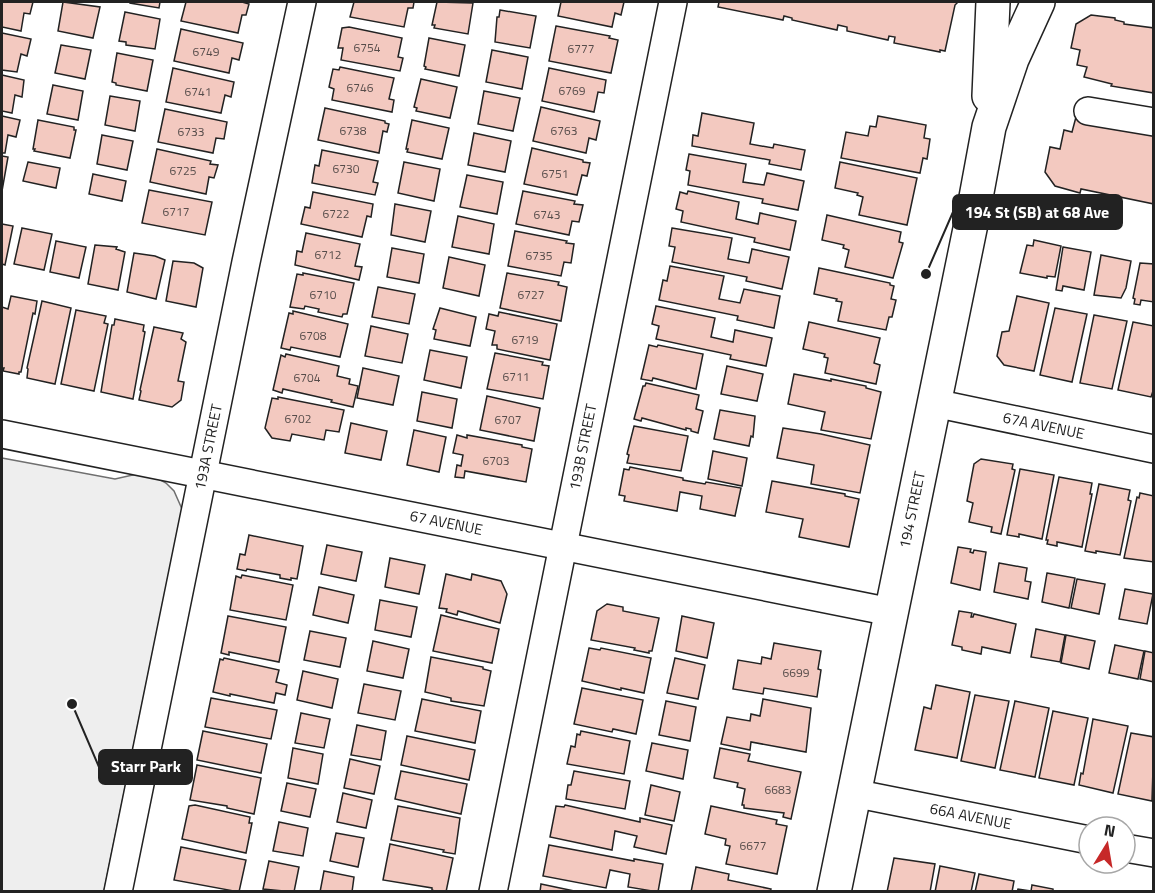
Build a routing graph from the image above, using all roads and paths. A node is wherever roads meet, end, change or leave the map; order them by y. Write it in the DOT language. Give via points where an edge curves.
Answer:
graph roads {
  1 [pos="302,2"];
  2 [pos="673,2"];
  3 [pos="993,2"];
  4 [pos="1038,2"];
  5 [pos="1088,111"];
  6 [pos="1154,122"];
  7 [pos="988,127"];
  8 [pos="934,403"];
  9 [pos="2,434"];
  10 [pos="1154,449"];
  11 [pos="204,475"];
  12 [pos="561,547"];
  13 [pos="891,612"];
  14 [pos="853,793"];
  15 [pos="1077,838"];
  16 [pos="1137,850"];
  17 [pos="1154,854"];
  18 [pos="118,891"];
  19 [pos="493,891"];
  20 [pos="834,891"];
  1 -- 11 [label="street, 193A STREET"];
  2 -- 12 [label="street, 193B STREET"];
  3 -- 7 [label="street, 194 STREET"];
  4 -- 7 [label="street, 194 STREET"];
  5 -- 6 [label="street"];
  7 -- 8 [label="street, 194 STREET"];
  8 -- 10 [label="street, 67A AVENUE"];
  8 -- 13 [label="street, 194 STREET"];
  9 -- 11 [label="street, 67 AVENUE"];
  11 -- 12 [label="street, 67 AVENUE"];
  11 -- 18 [label="street, 193A STREET"];
  12 -- 13 [label="street, 67 AVENUE"];
  12 -- 19 [label="street, 193B STREET"];
  13 -- 14 [label="street, 194 STREET"];
  14 -- 15 [label="street, 66A AVENUE"];
  14 -- 20 [label="street, 194 STREET"];
  16 -- 17 [label="street"];
}
